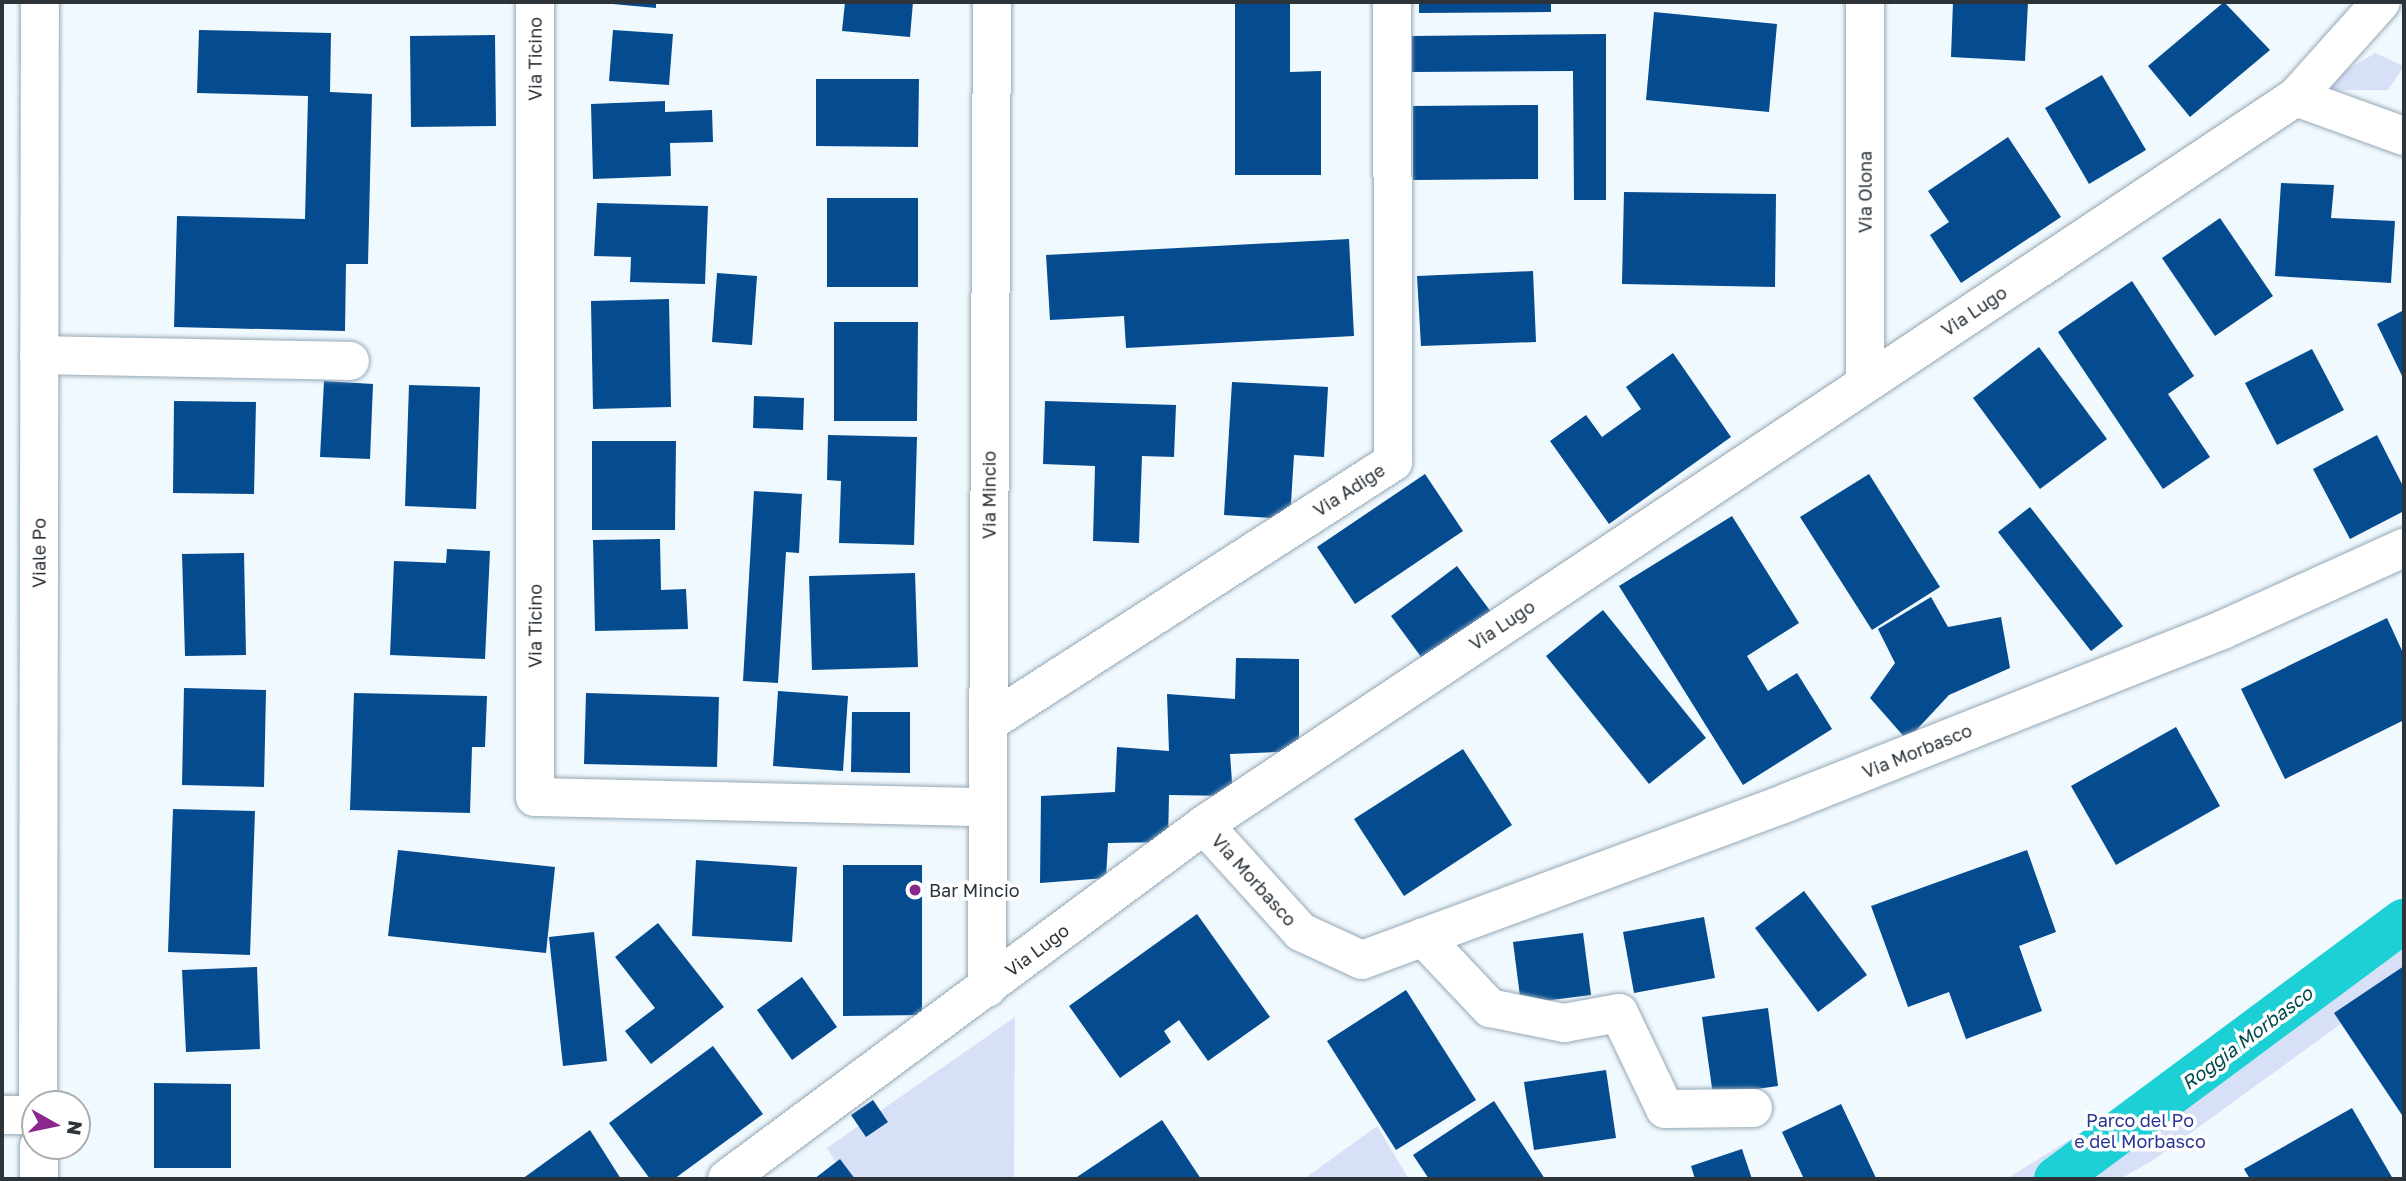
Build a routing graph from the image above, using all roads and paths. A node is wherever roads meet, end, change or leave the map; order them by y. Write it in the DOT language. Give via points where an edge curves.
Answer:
graph roads {
  1 [pos="40,2"];
  2 [pos="535,2"];
  3 [pos="992,2"];
  4 [pos="1392,2"];
  5 [pos="1865,2"];
  6 [pos="2381,2"];
  7 [pos="2296,97"];
  8 [pos="2404,136"];
  9 [pos="39,355"];
  10 [pos="350,361"];
  11 [pos="1865,382"];
  12 [pos="2404,548"];
  13 [pos="988,723"];
  14 [pos="988,807"];
  15 [pos="1204,825"];
  16 [pos="1423,937"];
  17 [pos="987,988"];
  18 [pos="38,1090"];
  19 [pos="1753,1108"];
  20 [pos="2,1115"];
  21 [pos="21,1115"];
  22 [pos="38,1160"];
  23 [pos="39,1179"];
  24 [pos="727,1179"];
  1 -- 9 [label="street, Viale Po"];
  2 -- 14 [label="street, Via Ticino" via="535,797"];
  3 -- 13 [label="street, Via Mincio"];
  4 -- 13 [label="street, Via Adige" via="1393,462"];
  5 -- 11 [label="street, Via Olona"];
  6 -- 7 [label="street, Via Lugo"];
  7 -- 8 [label="street"];
  7 -- 11 [label="street, Via Lugo"];
  9 -- 10 [label="street"];
  9 -- 18 [label="street, Viale Po"];
  11 -- 15 [label="street, Via Lugo"];
  12 -- 16 [label="street, Via Morbasco" via="2222,630 1788,802"];
  13 -- 14 [label="street, Via Mincio"];
  14 -- 17 [label="street, Via Mincio"];
  15 -- 16 [label="street, Via Morbasco" via="1301,932 1362,960"];
  15 -- 17 [label="street, Via Lugo"];
  16 -- 19 [label="street" via="1490,1008 1564,1023 1619,1013 1665,1109"];
  17 -- 24 [label="street, Via Lugo"];
  20 -- 21 [label="street"];
  22 -- 23 [label="street"];
}
